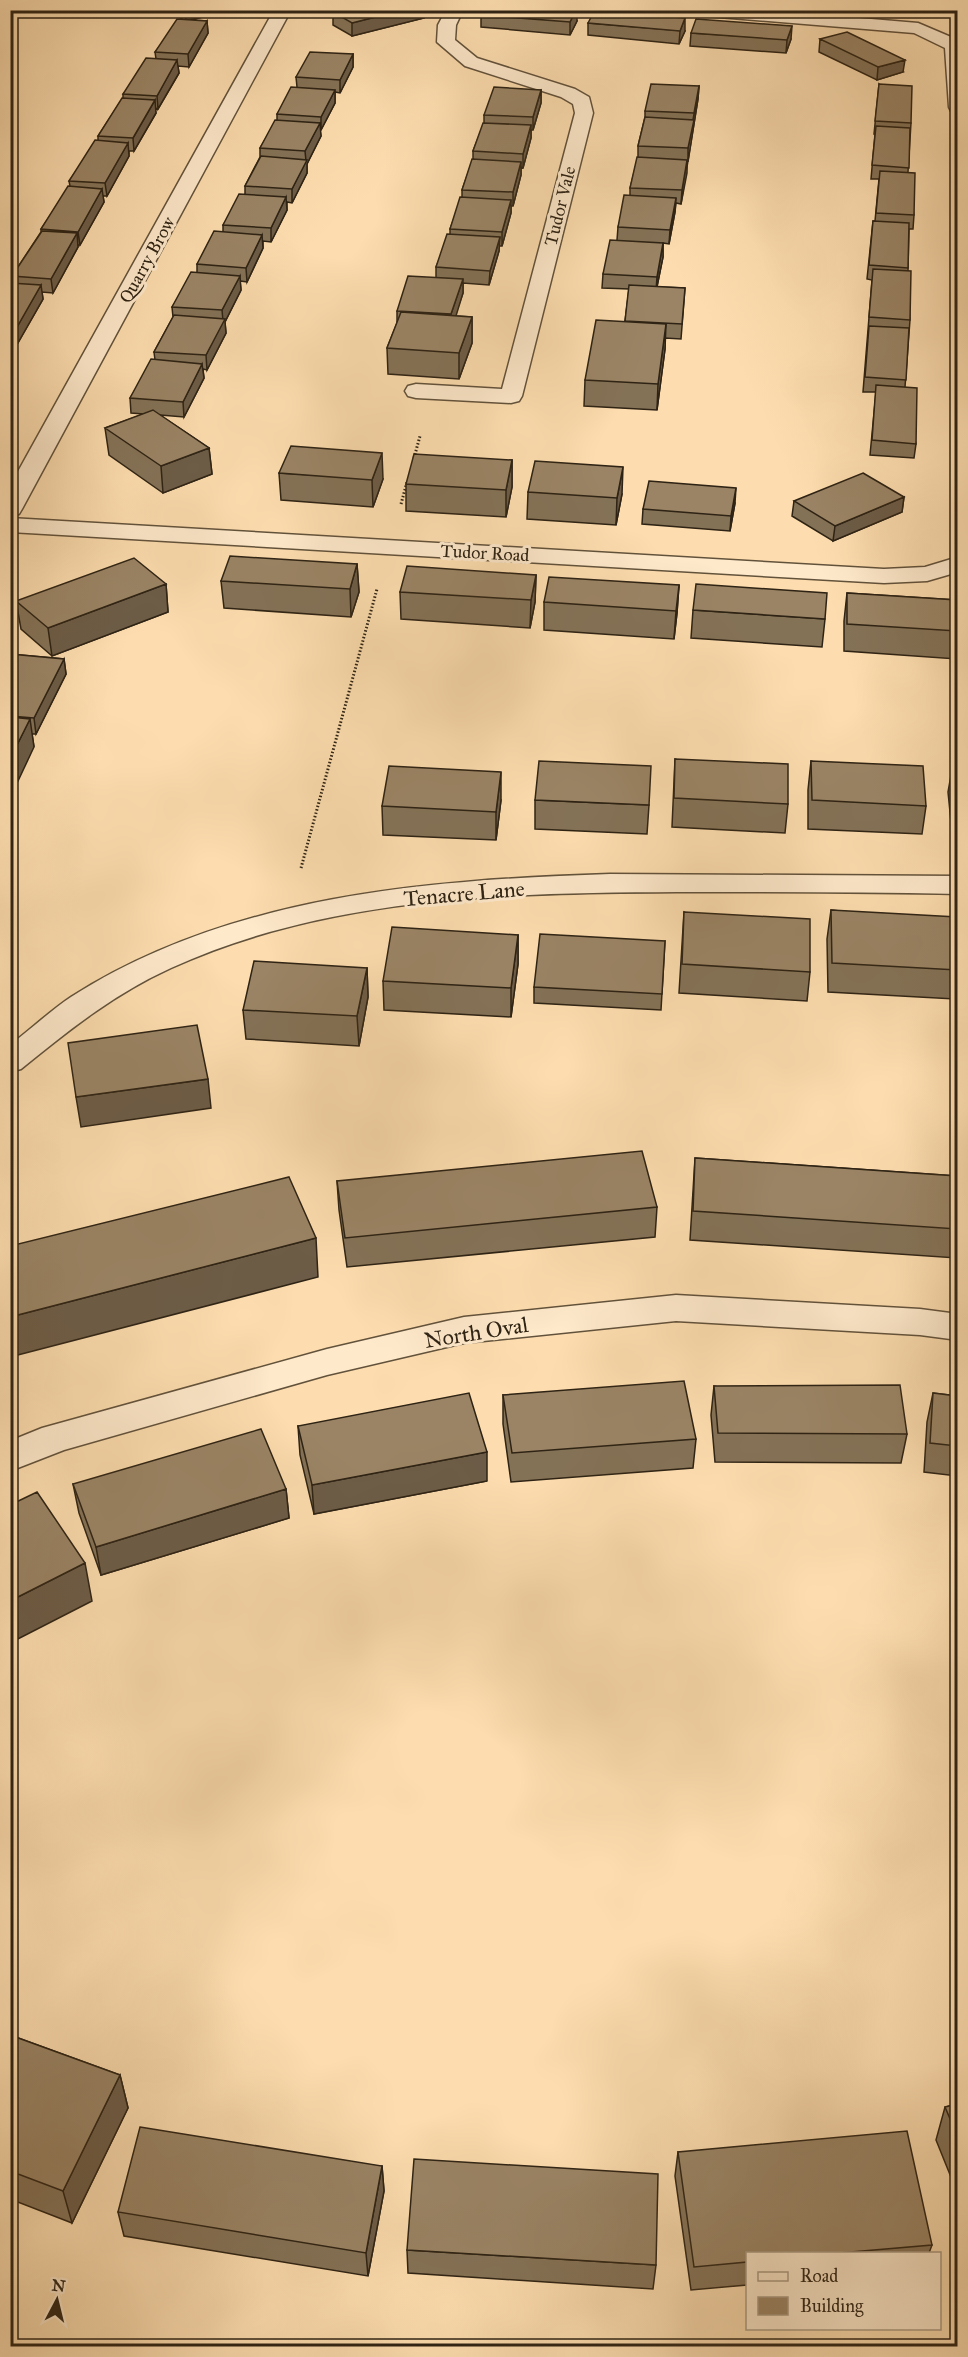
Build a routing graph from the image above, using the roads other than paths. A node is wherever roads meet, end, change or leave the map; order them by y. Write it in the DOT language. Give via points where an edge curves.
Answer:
graph roads {
  1 [pos="283,10"];
  2 [pos="455,10"];
  3 [pos="694,10"];
  4 [pos="957,107"];
  5 [pos="424,391"];
  6 [pos="10,509"];
  7 [pos="10,525"];
  8 [pos="957,564"];
  9 [pos="957,885"];
  10 [pos="10,1062"];
  11 [pos="957,1327"];
  12 [pos="10,1457"];
  1 -- 6 [label="street, Quarry Brow"];
  2 -- 5 [label="street, Tudor Vale" via="447,25 446,42 471,62 568,93 582,101 584,113 511,396"];
  3 -- 4 [label="street" via="918,28 938,26 954,45"];
  7 -- 8 [label="street, Tudor Road" via="884,576 927,574"];
  9 -- 10 [label="street, Tenacre Lane" via="585,884 369,901 288,918 198,946 111,985 36,1037"];
  11 -- 12 [label="street, North Oval" via="676,1308 464,1330 327,1362 89,1428"];
}
